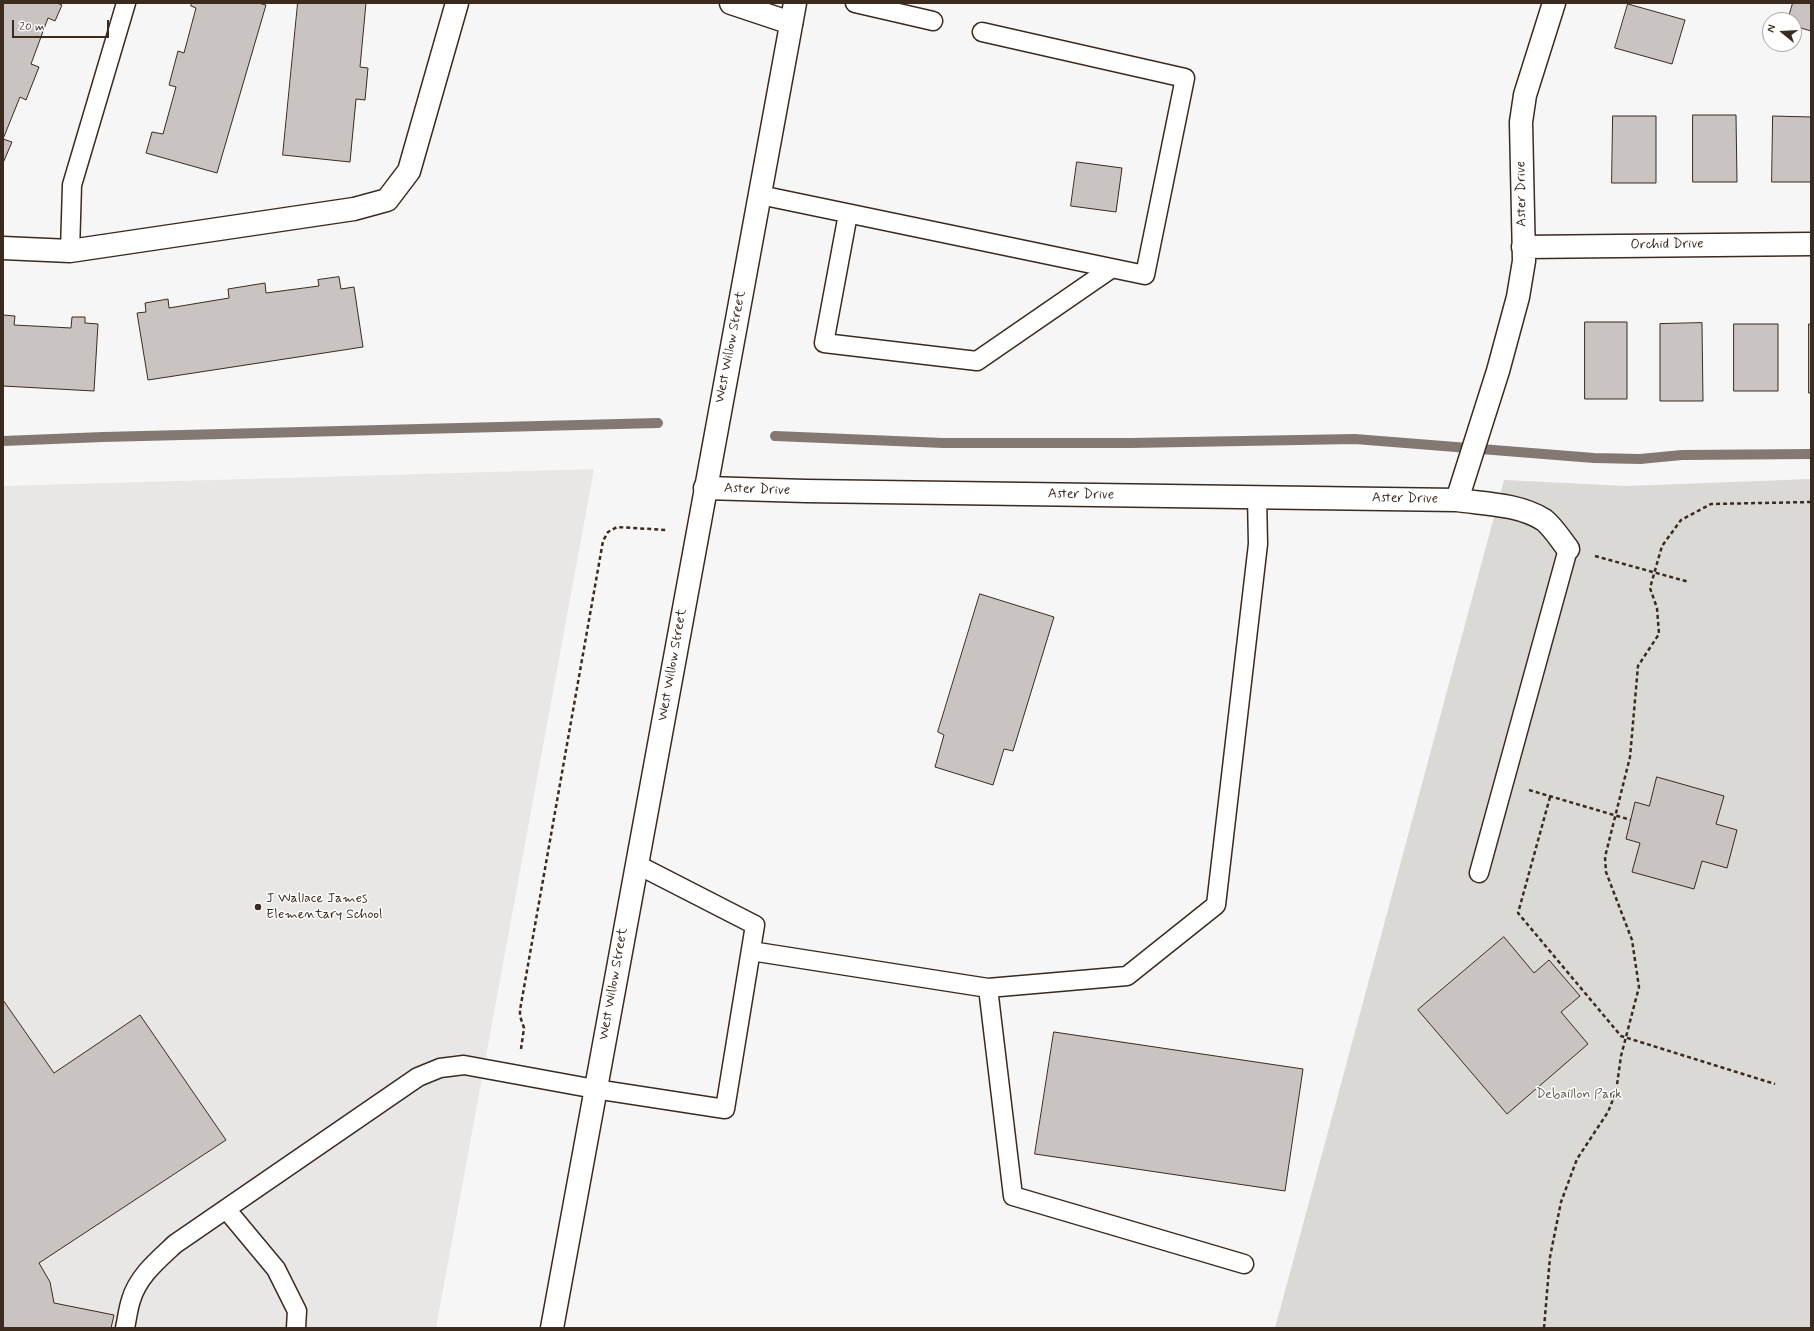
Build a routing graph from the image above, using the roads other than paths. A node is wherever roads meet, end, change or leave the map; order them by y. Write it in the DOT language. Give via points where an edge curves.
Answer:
graph roads {
  1 [pos="126,3"];
  2 [pos="457,3"];
  3 [pos="731,3"];
  4 [pos="855,3"];
  5 [pos="1554,3"];
  6 [pos="793,13"];
  7 [pos="933,21"];
  8 [pos="982,32"];
  9 [pos="760,195"];
  10 [pos="848,214"];
  11 [pos="1811,244"];
  12 [pos="1523,247"];
  13 [pos="3,248"];
  14 [pos="70,251"];
  15 [pos="1112,268"];
  16 [pos="705,488"];
  17 [pos="1257,498"];
  18 [pos="1457,500"];
  19 [pos="1568,549"];
  20 [pos="636,864"];
  21 [pos="1479,873"];
  22 [pos="751,951"];
  23 [pos="988,988"];
  24 [pos="595,1089"];
  25 [pos="226,1209"];
  26 [pos="1244,1264"];
  27 [pos="125,1328"];
  28 [pos="296,1328"];
  29 [pos="552,1328"];
  1 -- 14 [label="lane" via="72,185"];
  2 -- 14 [label="street" via="409,171 387,200 354,209"];
  3 -- 6 [label="street"];
  4 -- 7 [label="lane"];
  5 -- 12 [label="street, Aster Drive" via="1525,95 1521,122"];
  6 -- 9 [label="street, West Willow Street"];
  8 -- 15 [label="lane" via="1185,78 1145,275"];
  9 -- 10 [label="lane"];
  9 -- 16 [label="street, West Willow Street"];
  10 -- 15 [label="lane"];
  10 -- 15 [label="lane" via="824,343 976,361"];
  11 -- 12 [label="street, Orchid Drive"];
  12 -- 18 [label="street, Aster Drive" via="1524,261 1518,297 1498,371"];
  13 -- 14 [label="street"];
  16 -- 17 [label="street, Aster Drive"];
  16 -- 20 [label="street, West Willow Street"];
  17 -- 18 [label="street, Aster Drive"];
  17 -- 23 [label="lane" via="1258,544 1216,905 1127,976"];
  18 -- 19 [label="street, Aster Drive" via="1514,508 1531,514 1545,521"];
  19 -- 21 [label="lane"];
  20 -- 22 [label="lane" via="755,925"];
  20 -- 24 [label="street, West Willow Street"];
  22 -- 23 [label="lane"];
  22 -- 24 [label="lane" via="724,1109"];
  23 -- 26 [label="lane" via="1014,1196"];
  24 -- 25 [label="lane" via="464,1065 440,1068 418,1077"];
  24 -- 29 [label="street, West Willow Street"];
  25 -- 27 [label="lane" via="176,1244 150,1267 131,1299"];
  25 -- 28 [label="lane" via="276,1269 297,1312"];
}
